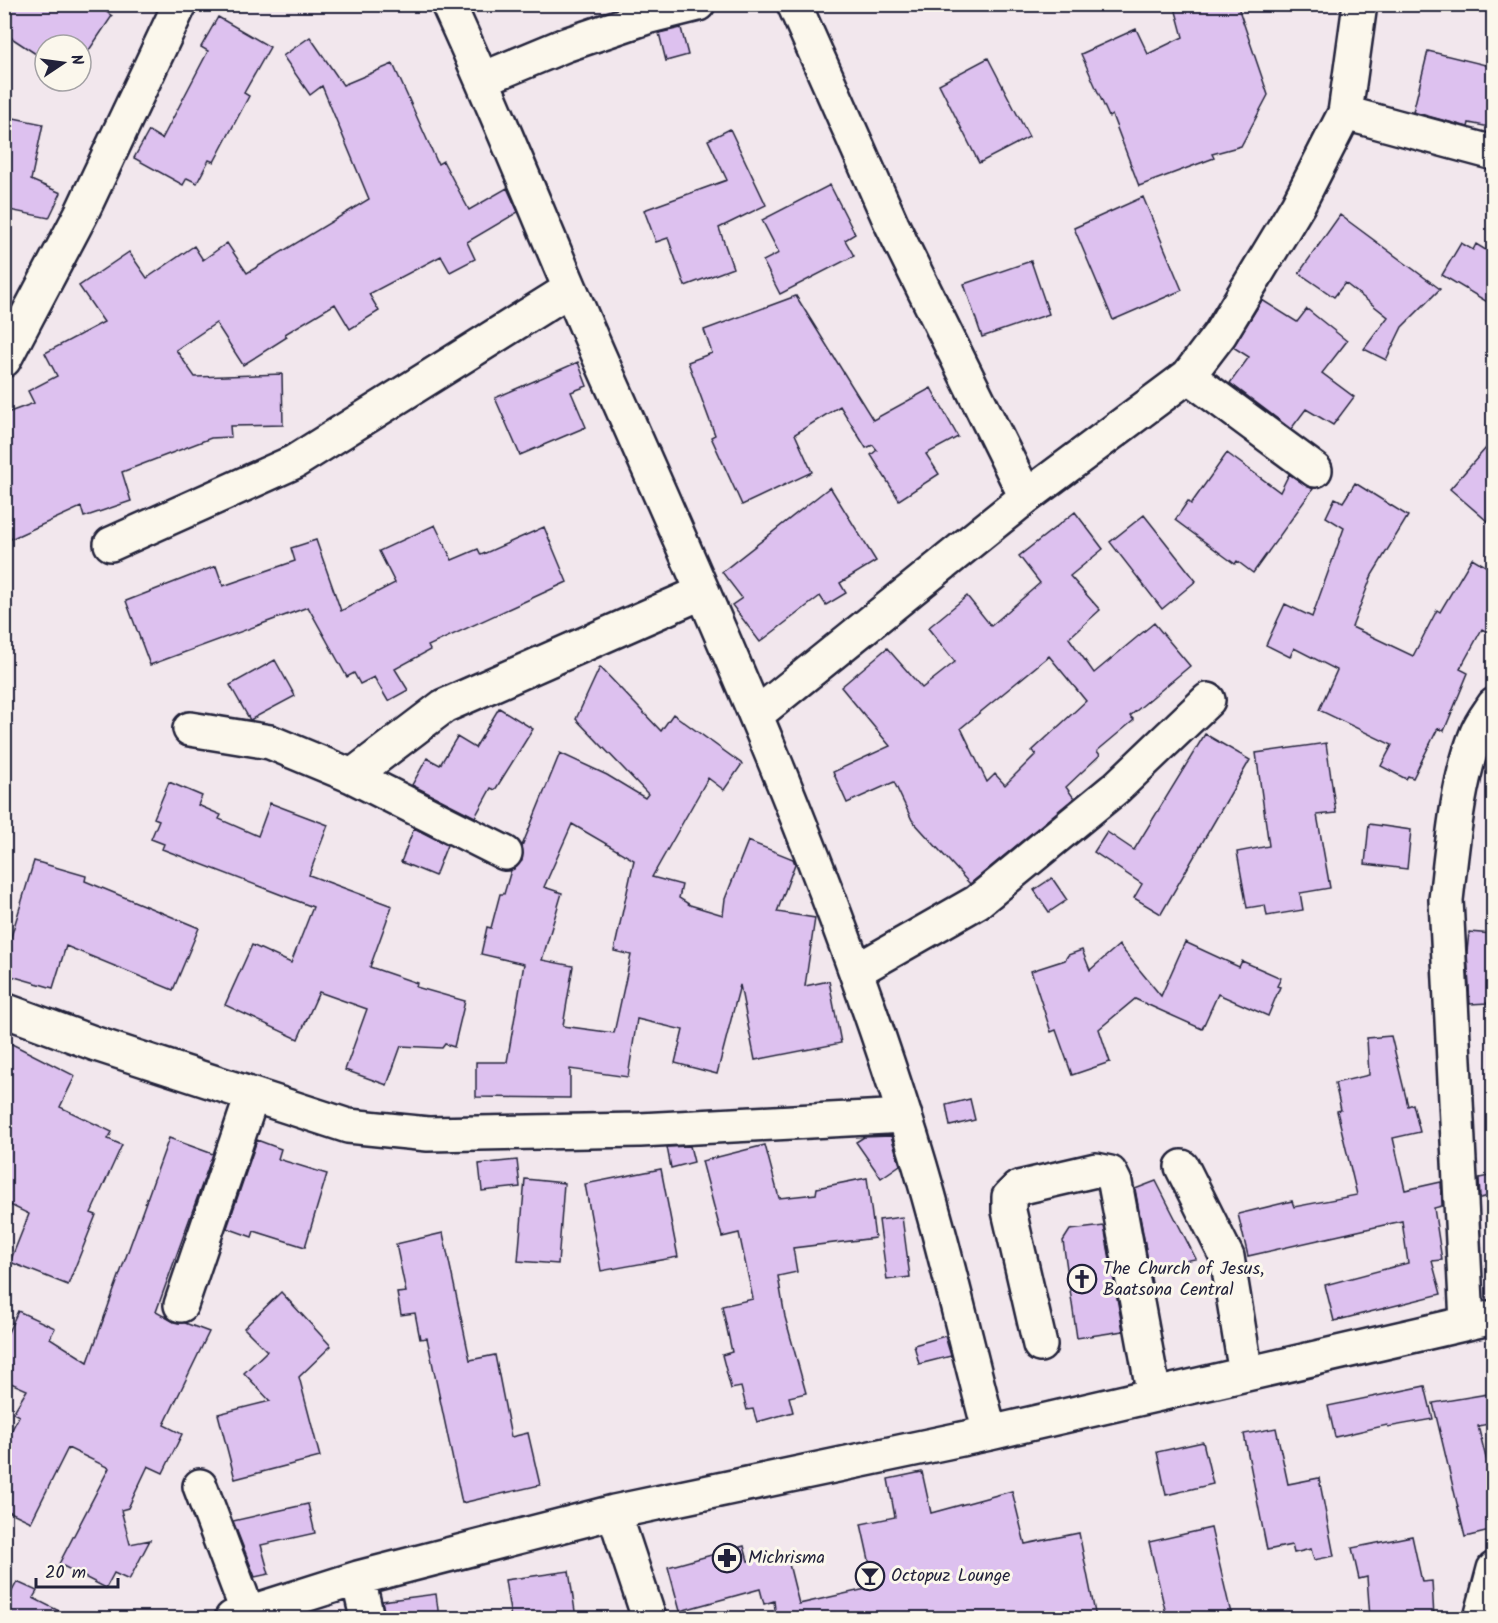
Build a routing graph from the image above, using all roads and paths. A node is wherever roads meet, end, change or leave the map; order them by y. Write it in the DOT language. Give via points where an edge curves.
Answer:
graph roads {
  1 [pos="180,4"];
  2 [pos="448,4"];
  3 [pos="698,4"];
  4 [pos="794,4"];
  5 [pos="1360,4"];
  6 [pos="483,79"];
  7 [pos="1345,113"];
  8 [pos="1494,153"];
  9 [pos="570,289"];
  10 [pos="4,360"];
  11 [pos="1188,376"];
  12 [pos="1315,470"];
  13 [pos="1026,497"];
  14 [pos="111,544"];
  15 [pos="704,592"];
  16 [pos="1208,700"];
  17 [pos="1494,705"];
  18 [pos="756,715"];
  19 [pos="190,729"];
  20 [pos="352,776"];
  21 [pos="505,853"];
  22 [pos="856,971"];
  23 [pos="4,1010"];
  24 [pos="252,1096"];
  25 [pos="905,1116"];
  26 [pos="1182,1167"];
  27 [pos="181,1305"];
  28 [pos="1480,1319"];
  29 [pos="1040,1345"];
  30 [pos="1246,1374"];
  31 [pos="1154,1395"];
  32 [pos="990,1433"];
  33 [pos="200,1486"];
  34 [pos="614,1512"];
  35 [pos="1494,1569"];
  36 [pos="358,1578"];
  37 [pos="240,1616"];
  38 [pos="367,1618"];
  39 [pos="649,1618"];
  40 [pos="1481,1618"];
  1 -- 10 [label="street" via="81,214"];
  2 -- 6 [label="street"];
  3 -- 6 [label="street" via="565,45"];
  4 -- 13 [label="street" via="892,225"];
  5 -- 7 [label="street"];
  6 -- 9 [label="street"];
  7 -- 8 [label="street"];
  7 -- 11 [label="street" via="1298,205 1220,334"];
  9 -- 14 [label="street" via="294,462"];
  9 -- 15 [label="street"];
  11 -- 12 [label="street"];
  11 -- 13 [label="street"];
  13 -- 18 [label="street"];
  15 -- 18 [label="street"];
  15 -- 20 [label="street" via="444,706"];
  16 -- 22 [label="street" via="1117,787 977,902"];
  17 -- 28 [label="street" via="1477,733 1463,787 1446,900"];
  18 -- 22 [label="street"];
  19 -- 20 [label="street" via="270,742"];
  20 -- 21 [label="street"];
  22 -- 25 [label="street"];
  23 -- 24 [label="street"];
  24 -- 25 [label="street" via="348,1126 428,1134 640,1130"];
  24 -- 27 [label="street"];
  25 -- 32 [label="street"];
  26 -- 30 [label="street" via="1227,1257"];
  28 -- 30 [label="street"];
  29 -- 31 [label="street" via="1008,1211 1009,1197 1018,1188 1096,1170 1110,1173"];
  30 -- 31 [label="street"];
  31 -- 32 [label="street"];
  32 -- 34 [label="street"];
  33 -- 37 [label="street"];
  34 -- 36 [label="street"];
  34 -- 39 [label="street"];
  35 -- 40 [label="street"];
  36 -- 37 [label="street"];
  36 -- 38 [label="street"];
}
